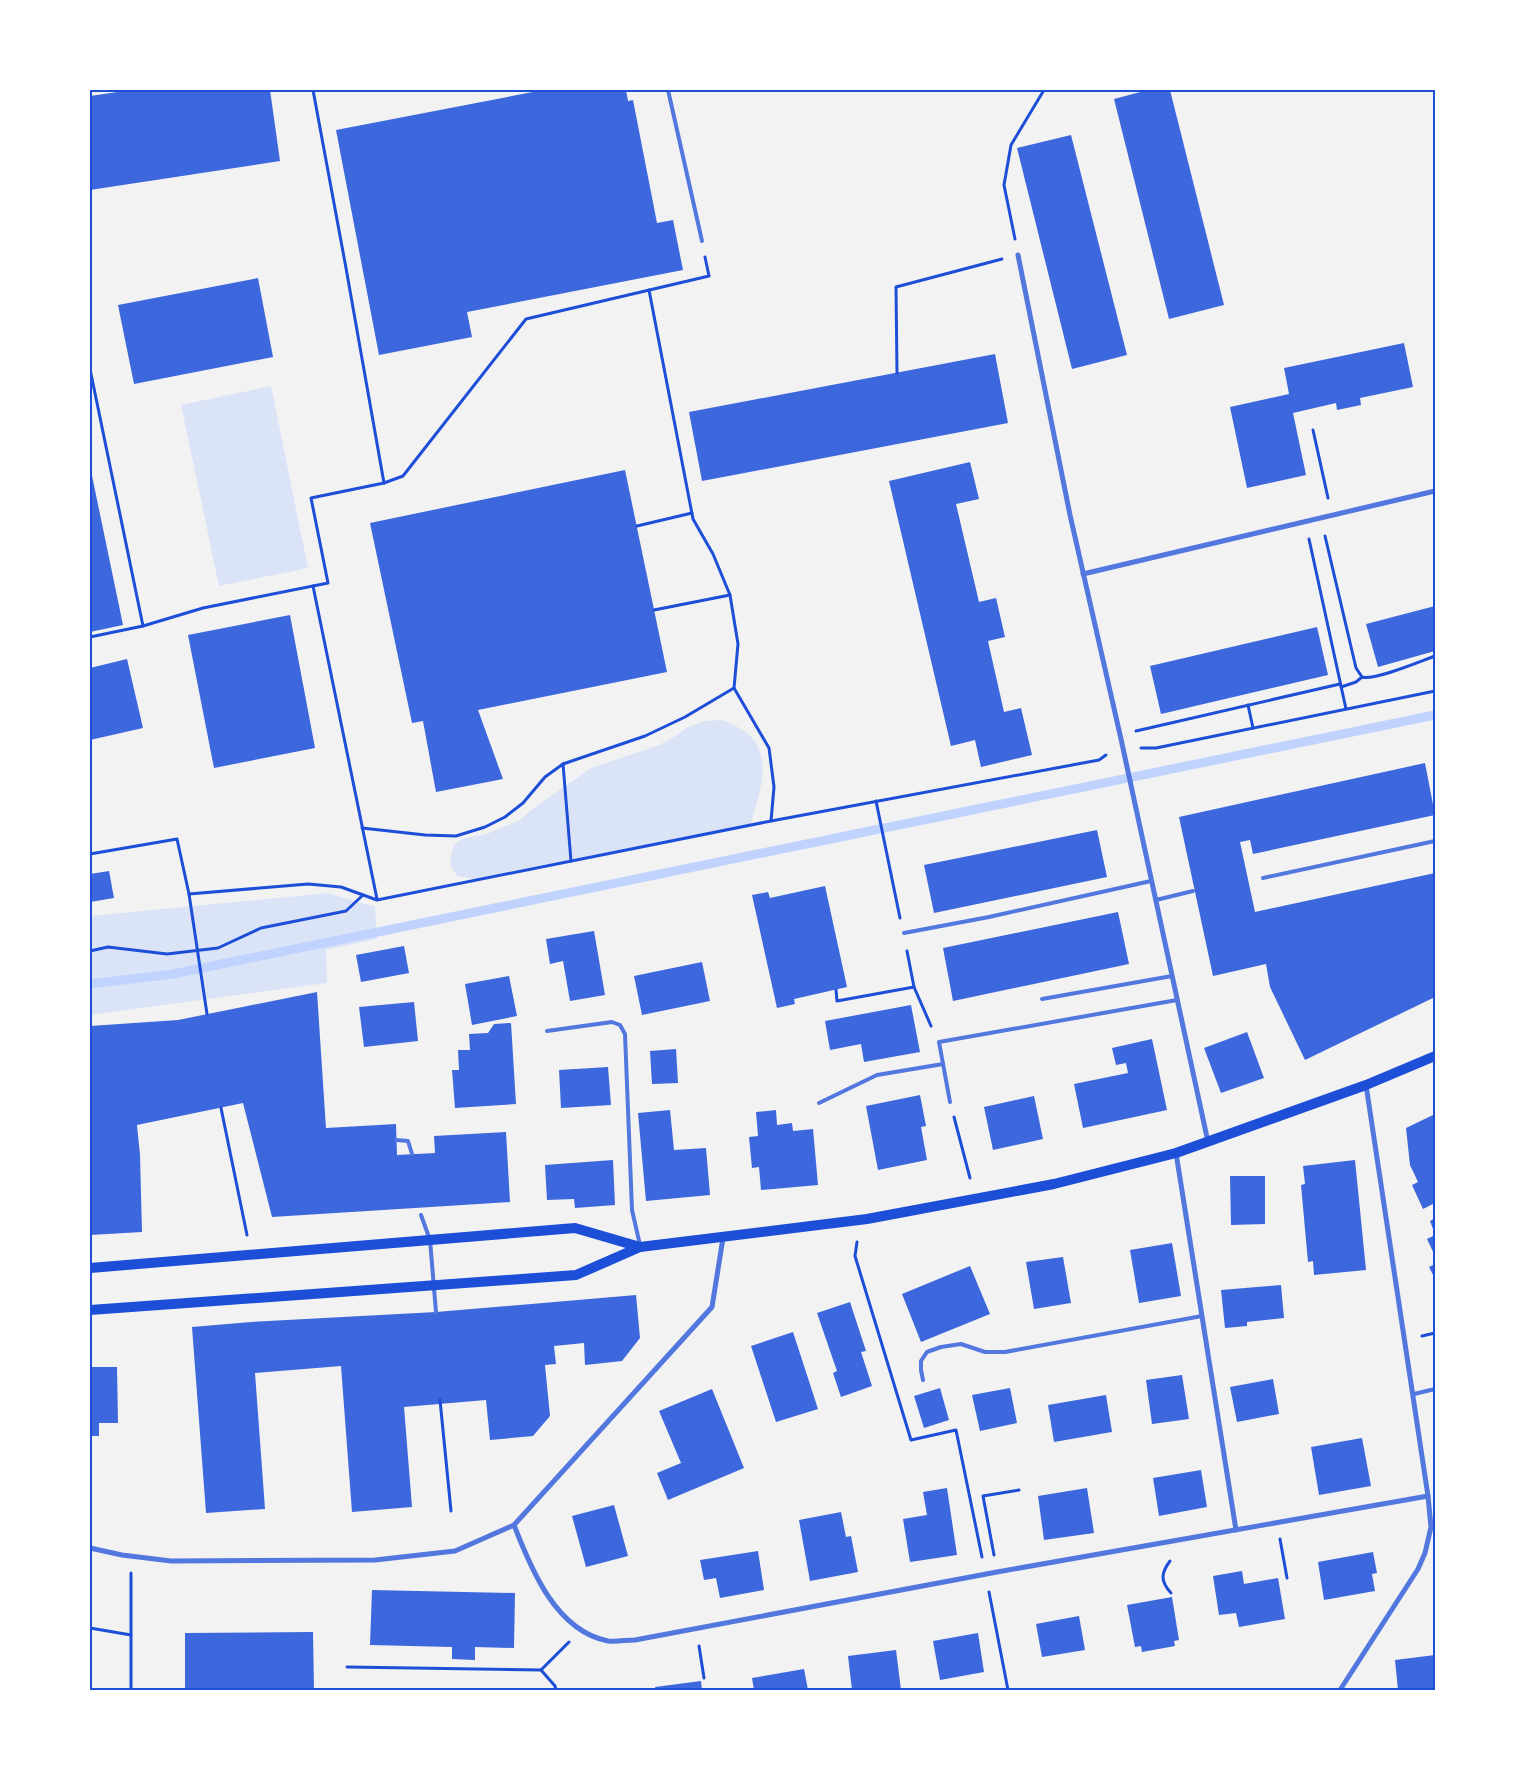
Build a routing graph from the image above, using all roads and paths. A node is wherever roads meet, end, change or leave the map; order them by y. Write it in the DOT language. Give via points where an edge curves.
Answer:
graph roads {
  1 [pos="313,90"];
  2 [pos="668,90"];
  3 [pos="1044,90"];
  4 [pos="702,241"];
  5 [pos="1018,255"];
  6 [pos="649,290"];
  7 [pos="90,369"];
  8 [pos="897,373"];
  9 [pos="1314,430"];
  10 [pos="384,483"];
  11 [pos="1435,491"];
  12 [pos="1329,501"];
  13 [pos="692,513"];
  14 [pos="637,526"];
  15 [pos="1325,536"];
  16 [pos="1309,539"];
  17 [pos="1082,574"];
  18 [pos="312,586"];
  19 [pos="730,595"];
  20 [pos="654,610"];
  21 [pos="143,626"];
  22 [pos="90,637"];
  23 [pos="1435,656"];
  24 [pos="1362,678"];
  25 [pos="1341,685"];
  26 [pos="734,688"];
  27 [pos="1435,692"];
  28 [pos="1248,705"];
  29 [pos="1346,710"];
  30 [pos="1253,728"];
  31 [pos="1134,732"];
  32 [pos="1138,748"];
  33 [pos="1107,754"];
  34 [pos="564,764"];
  35 [pos="876,801"];
  36 [pos="771,821"];
  37 [pos="362,828"];
  38 [pos="1435,841"];
  39 [pos="887,853"];
  40 [pos="90,854"];
  41 [pos="571,861"];
  42 [pos="1263,878"];
  43 [pos="1151,880"];
  44 [pos="1193,891"];
  45 [pos="189,894"];
  46 [pos="363,895"];
  47 [pos="377,900"];
  48 [pos="1156,900"];
  49 [pos="904,933"];
  50 [pos="90,951"];
  51 [pos="1172,976"];
  52 [pos="836,990"];
  53 [pos="1042,999"];
  54 [pos="1178,1000"];
  55 [pos="207,1014"];
  56 [pos="547,1031"];
  57 [pos="939,1042"];
  58 [pos="1435,1056"];
  59 [pos="943,1064"];
  60 [pos="1366,1085"];
  61 [pos="950,1102"];
  62 [pos="819,1103"];
  63 [pos="221,1108"];
  64 [pos="396,1140"];
  65 [pos="1208,1142"];
  66 [pos="1176,1153"];
  67 [pos="412,1154"];
  68 [pos="978,1199"];
  69 [pos="420,1215"];
  70 [pos="723,1238"];
  71 [pos="430,1240"];
  72 [pos="857,1242"];
  73 [pos="640,1248"];
  74 [pos="251,1255"];
  75 [pos="90,1268"];
  76 [pos="434,1286"];
  77 [pos="90,1310"];
  78 [pos="436,1312"];
  79 [pos="1202,1316"];
  80 [pos="1435,1333"];
  81 [pos="1428,1334"];
  82 [pos="923,1380"];
  83 [pos="1435,1389"];
  84 [pos="1414,1394"];
  85 [pos="440,1400"];
  86 [pos="1019,1490"];
  87 [pos="1428,1496"];
  88 [pos="451,1511"];
  89 [pos="1278,1522"];
  90 [pos="514,1525"];
  91 [pos="1236,1530"];
  92 [pos="90,1548"];
  93 [pos="1172,1558"];
  94 [pos="983,1565"];
  95 [pos="131,1572"];
  96 [pos="997,1572"];
  97 [pos="1287,1578"];
  98 [pos="987,1584"];
  99 [pos="1171,1593"];
  100 [pos="90,1628"];
  101 [pos="696,1629"];
  102 [pos="580,1631"];
  103 [pos="131,1635"];
  104 [pos="347,1668"];
  105 [pos="541,1670"];
  106 [pos="704,1678"];
  107 [pos="131,1690"];
  108 [pos="556,1690"];
  109 [pos="1008,1690"];
  110 [pos="1340,1690"];
  1 -- 10 [label="path"];
  2 -- 4 [label="lane"];
  3 -- 5 [label="path" via="1011,145 1004,185"];
  4 -- 6 [label="path" via="709,276"];
  5 -- 8 [label="path" via="896,287"];
  5 -- 17 [label="street"];
  6 -- 10 [label="path" via="526,320 403,476"];
  6 -- 13 [label="path"];
  7 -- 21 [label="path"];
  9 -- 12 [label="path"];
  10 -- 18 [label="path" via="311,498 328,583"];
  11 -- 17 [label="street"];
  13 -- 14 [label="path"];
  13 -- 19 [label="path"];
  15 -- 24 [label="path" via="1356,668"];
  16 -- 25 [label="path"];
  17 -- 43 [label="street"];
  18 -- 21 [label="path" via="203,608"];
  18 -- 37 [label="path"];
  19 -- 20 [label="path"];
  19 -- 26 [label="path" via="738,644"];
  21 -- 22 [label="path"];
  23 -- 24 [label="path" via="1378,676"];
  24 -- 25 [label="path"];
  25 -- 28 [label="path"];
  25 -- 29 [label="path"];
  26 -- 34 [label="path" via="645,736"];
  26 -- 36 [label="path" via="769,748 774,787"];
  27 -- 29 [label="path"];
  28 -- 30 [label="path"];
  28 -- 31 [label="path"];
  29 -- 30 [label="path"];
  30 -- 32 [label="path" via="1156,748"];
  33 -- 35 [label="path" via="1099,760"];
  34 -- 37 [label="path" via="545,777 517,808 485,827 456,836"];
  34 -- 41 [label="path"];
  35 -- 36 [label="path"];
  35 -- 39 [label="path"];
  36 -- 41 [label="path"];
  37 -- 47 [label="path"];
  38 -- 42 [label="lane"];
  40 -- 45 [label="path" via="177,839"];
  41 -- 47 [label="path"];
  43 -- 48 [label="street"];
  43 -- 49 [label="lane"];
  44 -- 48 [label="lane"];
  45 -- 46 [label="path" via="308,884 341,887"];
  45 -- 55 [label="path"];
  46 -- 47 [label="path"];
  46 -- 50 [label="path" via="346,911 262,928 218,948 166,954 108,947"];
  48 -- 51 [label="street"];
  51 -- 53 [label="lane"];
  51 -- 54 [label="street"];
  52 -- 57 [label="path" via="837,1001 914,987"];
  54 -- 57 [label="lane"];
  54 -- 65 [label="street"];
  56 -- 73 [label="lane" via="612,1022 620,1025 625,1034 632,1210"];
  57 -- 59 [label="lane"];
  58 -- 60 [label="main road"];
  59 -- 61 [label="lane"];
  59 -- 62 [label="lane" via="877,1075"];
  60 -- 65 [label="main road"];
  60 -- 84 [label="street"];
  61 -- 68 [label="path" via="945,1108 935,1111 936,1118 954,1116"];
  63 -- 74 [label="path"];
  64 -- 67 [label="lane" via="408,1141"];
  65 -- 66 [label="main road"];
  66 -- 68 [label="main road" via="1054,1184"];
  66 -- 79 [label="street"];
  68 -- 70 [label="main road" via="867,1219"];
  69 -- 71 [label="lane"];
  70 -- 73 [label="main road"];
  70 -- 90 [label="street" via="712,1307"];
  71 -- 73 [label="main road" via="575,1228"];
  71 -- 74 [label="main road"];
  71 -- 76 [label="lane"];
  72 -- 94 [label="path" via="855,1256 911,1440 956,1430"];
  73 -- 76 [label="main road" via="576,1276"];
  74 -- 75 [label="main road"];
  76 -- 77 [label="main road"];
  76 -- 78 [label="lane"];
  79 -- 82 [label="lane" via="1005,1352 985,1352 961,1344 941,1347 927,1352 920,1360"];
  79 -- 91 [label="street"];
  80 -- 81 [label="path"];
  83 -- 84 [label="lane"];
  84 -- 87 [label="street"];
  85 -- 88 [label="path"];
  86 -- 96 [label="path" via="983,1496"];
  87 -- 89 [label="street"];
  87 -- 110 [label="street" via="1431,1527 1418,1569"];
  89 -- 91 [label="street"];
  89 -- 97 [label="path"];
  90 -- 92 [label="street" via="456,1551 375,1560 171,1561"];
  90 -- 102 [label="street" via="525,1554 554,1606"];
  91 -- 96 [label="street"];
  93 -- 99 [label="path" via="1161,1576"];
  95 -- 103 [label="path"];
  96 -- 101 [label="street"];
  98 -- 109 [label="path"];
  100 -- 103 [label="path"];
  101 -- 102 [label="street" via="635,1640 608,1641"];
  101 -- 106 [label="path"];
  102 -- 105 [label="path"];
  103 -- 107 [label="path"];
  104 -- 105 [label="path"];
  105 -- 108 [label="path"];
}
